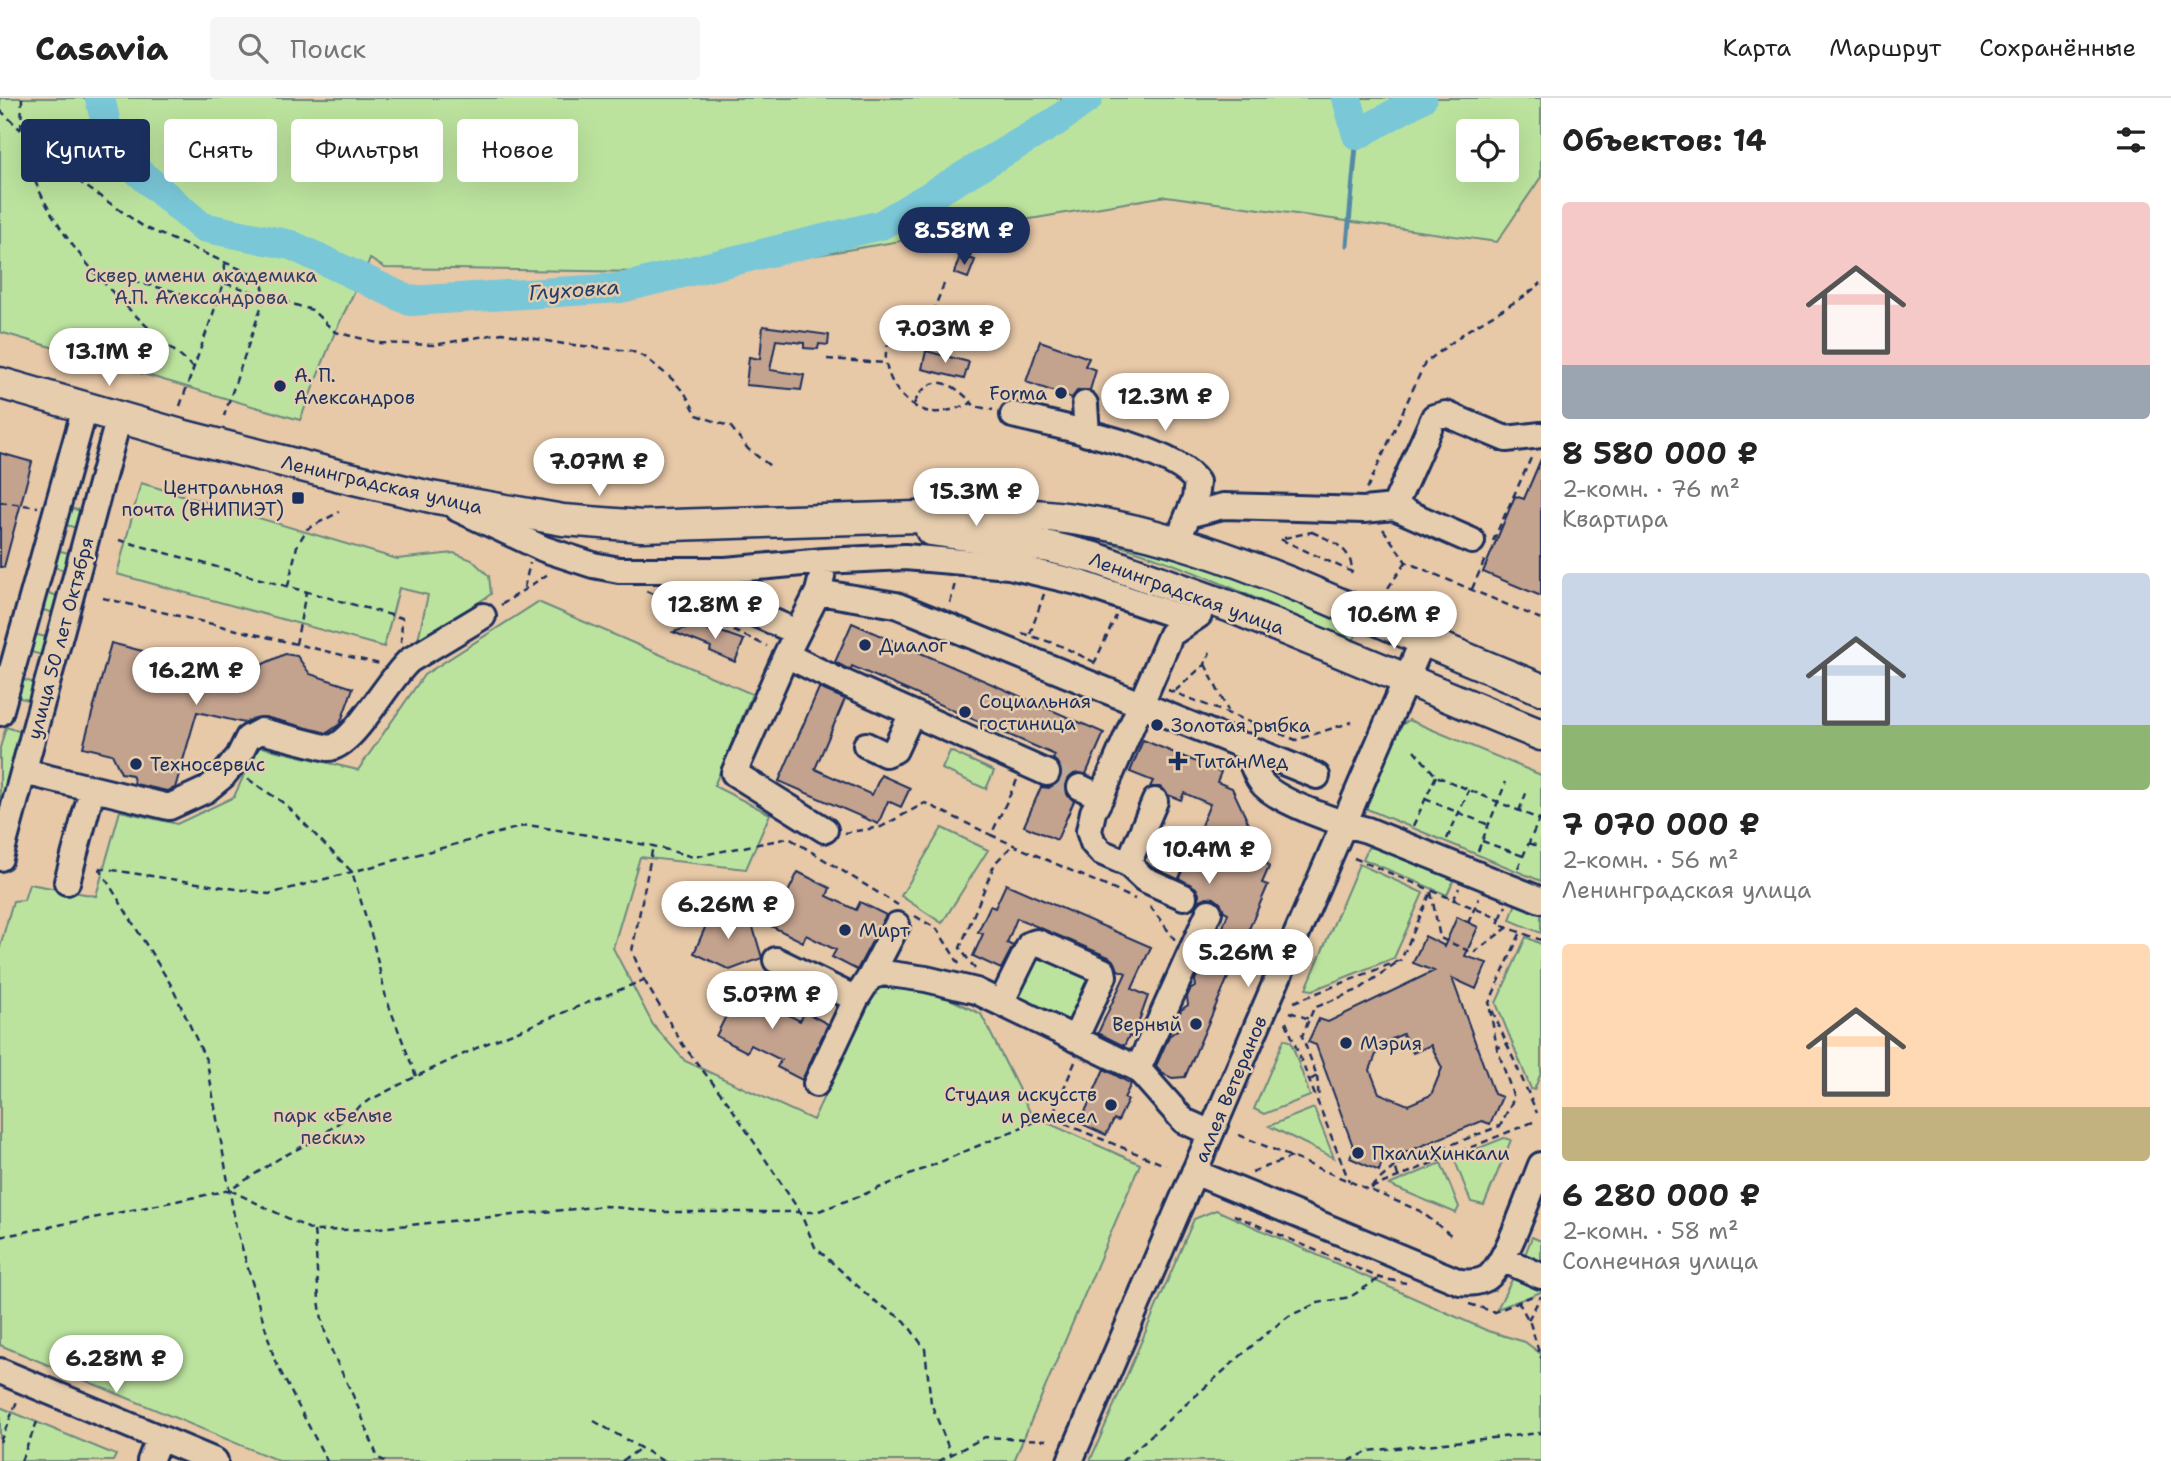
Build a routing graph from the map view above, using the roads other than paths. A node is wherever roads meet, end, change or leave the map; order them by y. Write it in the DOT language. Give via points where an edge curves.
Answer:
graph roads {
  1 [pos="0,383"];
  2 [pos="1085,404"];
  3 [pos="85,408"];
  4 [pos="1013,415"];
  5 [pos="119,417"];
  6 [pos="1087,434"];
  7 [pos="1538,442"];
  8 [pos="65,484"];
  9 [pos="100,493"];
  10 [pos="431,497"];
  11 [pos="1394,507"];
  12 [pos="1188,515"];
  13 [pos="1008,527"];
  14 [pos="50,535"];
  15 [pos="1472,541"];
  16 [pos="1176,542"];
  17 [pos="85,545"];
  18 [pos="824,561"];
  19 [pos="38,576"];
  20 [pos="74,586"];
  21 [pos="818,592"];
  22 [pos="737,606"];
  23 [pos="1231,607"];
  24 [pos="483,616"];
  25 [pos="26,620"];
  26 [pos="1189,620"];
  27 [pos="62,630"];
  28 [pos="797,632"];
  29 [pos="1423,640"];
  30 [pos="786,655"];
  31 [pos="8,656"];
  32 [pos="52,667"];
  33 [pos="1407,679"];
  34 [pos="1541,689"];
  35 [pos="1140,704"];
  36 [pos="0,713"];
  37 [pos="912,713"];
  38 [pos="1541,735"];
  39 [pos="866,746"];
  40 [pos="1246,746"];
  41 [pos="1036,768"];
  42 [pos="24,772"];
  43 [pos="1317,776"];
  44 [pos="92,790"];
  45 [pos="1155,801"];
  46 [pos="1344,824"];
  47 [pos="830,838"];
  48 [pos="0,858"];
  49 [pos="1128,864"];
  50 [pos="66,882"];
  51 [pos="1184,897"];
  52 [pos="1541,900"];
  53 [pos="1209,912"];
  54 [pos="905,916"];
  55 [pos="776,960"];
  56 [pos="870,977"];
  57 [pos="856,999"];
  58 [pos="1001,1003"];
  59 [pos="1079,1041"];
  60 [pos="1138,1069"];
  61 [pos="816,1084"];
  62 [pos="1211,1133"];
  63 [pos="1541,1166"];
  64 [pos="1194,1172"];
  65 [pos="1502,1259"];
  66 [pos="1541,1276"];
  67 [pos="0,1371"];
  68 [pos="159,1438"];
  69 [pos="150,1461"];
  70 [pos="215,1461"];
  71 [pos="1070,1461"];
  1 -- 3 [label="main road, Ленинградская улица"];
  2 -- 6 [label="street"];
  3 -- 5 [label="main road, Ленинградская улица"];
  3 -- 8 [label="street, улица 50 лет Октября"];
  4 -- 6 [label="street"];
  5 -- 9 [label="street, улица 50 лет Октября"];
  5 -- 10 [label="main road, Ленинградская улица"];
  6 -- 12 [label="street" via="1182,466 1197,482"];
  7 -- 11 [label="street" via="1506,439 1446,414 1434,417"];
  8 -- 9 [label="street"];
  8 -- 14 [label="street, улица 50 лет Октября"];
  9 -- 17 [label="street, улица 50 лет Октября"];
  10 -- 13 [label="main road, Ленинградская улица" via="598,524 858,519"];
  10 -- 18 [label="street" via="544,549 618,570 726,570"];
  11 -- 12 [label="street" via="1367,501 1223,506"];
  11 -- 15 [label="street"];
  12 -- 16 [label="street"];
  13 -- 16 [label="main road, Ленинградская улица" via="1063,517 1104,522"];
  13 -- 23 [label="main road, Ленинградская улица"];
  14 -- 17 [label="street"];
  14 -- 19 [label="street, улица 50 лет Октября"];
  16 -- 29 [label="main road, Ленинградская улица" via="1292,584"];
  17 -- 20 [label="street, улица 50 лет Октября"];
  18 -- 21 [label="street"];
  18 -- 26 [label="street" via="905,557 1009,566 1081,583"];
  19 -- 20 [label="street"];
  19 -- 25 [label="street, улица 50 лет Октября"];
  20 -- 27 [label="street, улица 50 лет Октября"];
  21 -- 28 [label="street"];
  21 -- 35 [label="street" via="896,606"];
  22 -- 28 [label="street"];
  23 -- 26 [label="street"];
  23 -- 33 [label="main road, Ленинградская улица"];
  24 -- 44 [label="street" via="399,669 337,748 261,731 248,738 231,767 206,790 169,807"];
  25 -- 27 [label="street"];
  25 -- 31 [label="street, улица 50 лет Октября"];
  26 -- 35 [label="street" via="1171,634"];
  27 -- 32 [label="street, улица 50 лет Октября"];
  28 -- 30 [label="street"];
  29 -- 33 [label="street, аллея Ветеранов"];
  29 -- 34 [label="main road, Ленинградская улица"];
  30 -- 37 [label="street"];
  30 -- 47 [label="street" via="734,772"];
  31 -- 32 [label="street"];
  31 -- 36 [label="street, улица 50 лет Октября"];
  32 -- 42 [label="street, улица 50 лет Октября"];
  33 -- 38 [label="main road, Ленинградская улица"];
  33 -- 46 [label="street, аллея Ветеранов"];
  35 -- 40 [label="street"];
  35 -- 49 [label="street" via="1091,792 1089,831 1093,843 1101,852"];
  37 -- 39 [label="street" via="895,750 885,754"];
  37 -- 41 [label="street"];
  40 -- 43 [label="street"];
  40 -- 46 [label="street" via="1261,782 1272,792"];
  42 -- 44 [label="street"];
  42 -- 48 [label="street, улица 50 лет Октября"];
  44 -- 50 [label="street"];
  45 -- 49 [label="street"];
  46 -- 52 [label="street"];
  46 -- 62 [label="street, аллея Ветеранов"];
  49 -- 51 [label="street" via="1144,878"];
  53 -- 60 [label="street"];
  54 -- 56 [label="street"];
  55 -- 57 [label="street"];
  56 -- 57 [label="street"];
  56 -- 58 [label="street" via="883,973 976,980"];
  57 -- 61 [label="street"];
  58 -- 59 [label="street"];
  58 -- 59 [label="street" via="1030,944 1037,942 1103,971"];
  59 -- 60 [label="street"];
  60 -- 62 [label="street" via="1184,1121"];
  62 -- 64 [label="street, аллея Ветеранов"];
  63 -- 65 [label="street"];
  64 -- 65 [label="street" via="1460,1282 1475,1283 1488,1277"];
  64 -- 71 [label="street, аллея Ветеранов"];
  65 -- 66 [label="street"];
  67 -- 68 [label="street"];
  68 -- 69 [label="street"];
  68 -- 70 [label="street"];
}
